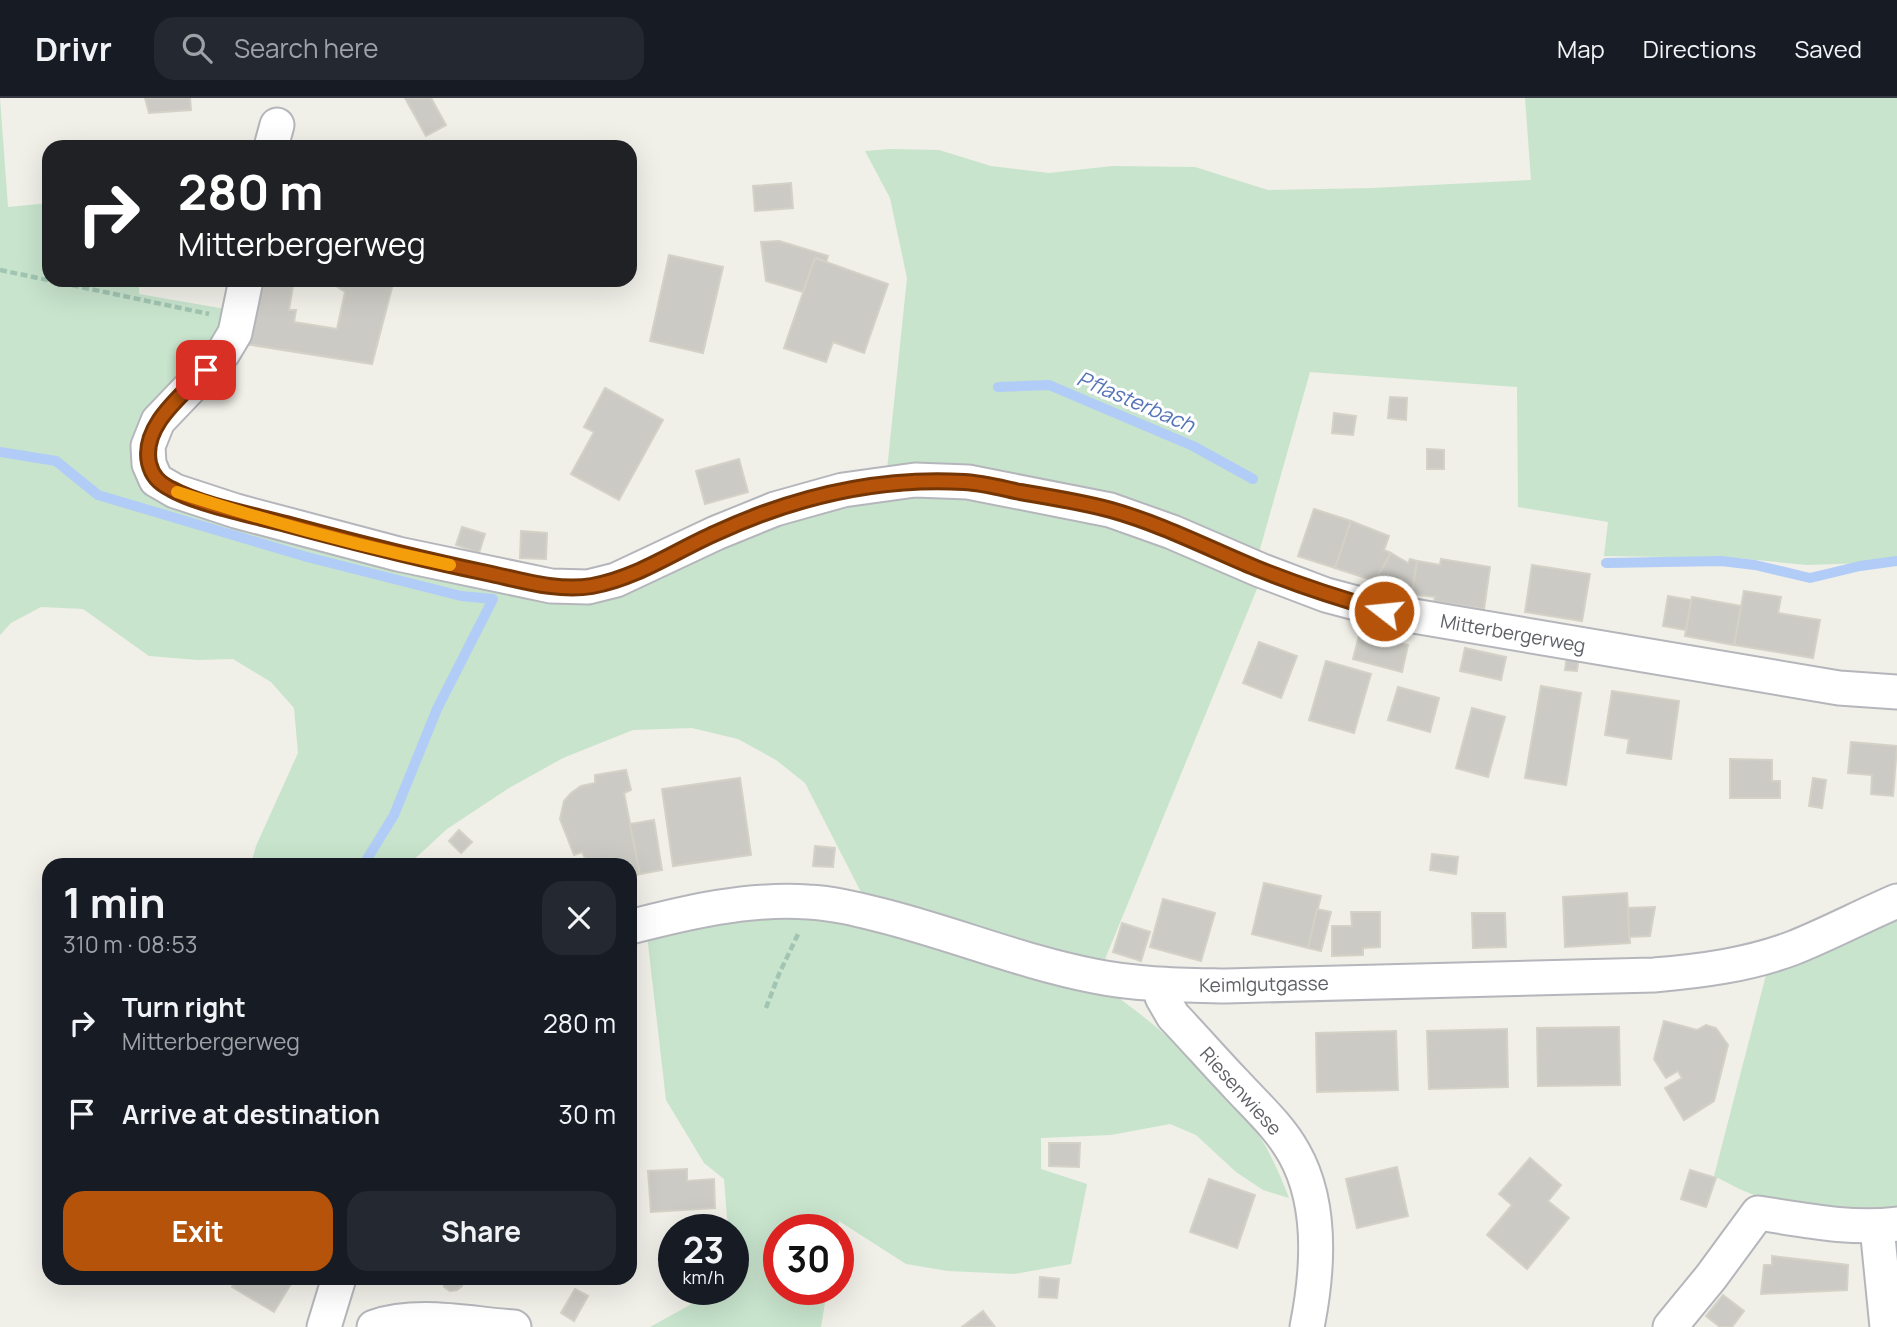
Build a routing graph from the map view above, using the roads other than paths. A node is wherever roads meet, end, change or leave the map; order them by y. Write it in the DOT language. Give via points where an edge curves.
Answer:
graph roads {
  1 [pos="245,287"];
  2 [pos="1897,692"];
  3 [pos="1897,901"];
  4 [pos="637,925"];
  5 [pos="1162,985"];
  6 [pos="1887,1225"];
  7 [pos="337,1285"];
  8 [pos="324,1327"];
  9 [pos="374,1327"];
  10 [pos="514,1327"];
  11 [pos="1307,1327"];
  12 [pos="1670,1327"];
  13 [pos="1886,1327"];
  1 -- 2 [label="street, Mitterbergerweg" via="235,333 158,421 148,446 156,480 236,511 398,554 551,586 588,587 616,580 775,509 830,493 915,481 968,482 1110,510 1260,570 1390,612 1839,688"];
  3 -- 5 [label="street, Keimlgutgasse" via="1792,948 1707,970 1642,976"];
  4 -- 5 [label="street, Keimlgutgasse" via="737,904 806,901 915,923 1094,976"];
  5 -- 11 [label="street, Riesenwiese" via="1162,997 1173,1016 1273,1122 1295,1154 1306,1182 1317,1258"];
  6 -- 12 [label="street" via="1828,1224 1758,1213"];
  6 -- 13 [label="street"];
  7 -- 8 [label="street"];
  9 -- 10 [label="street" via="397,1320 422,1320"];
}
